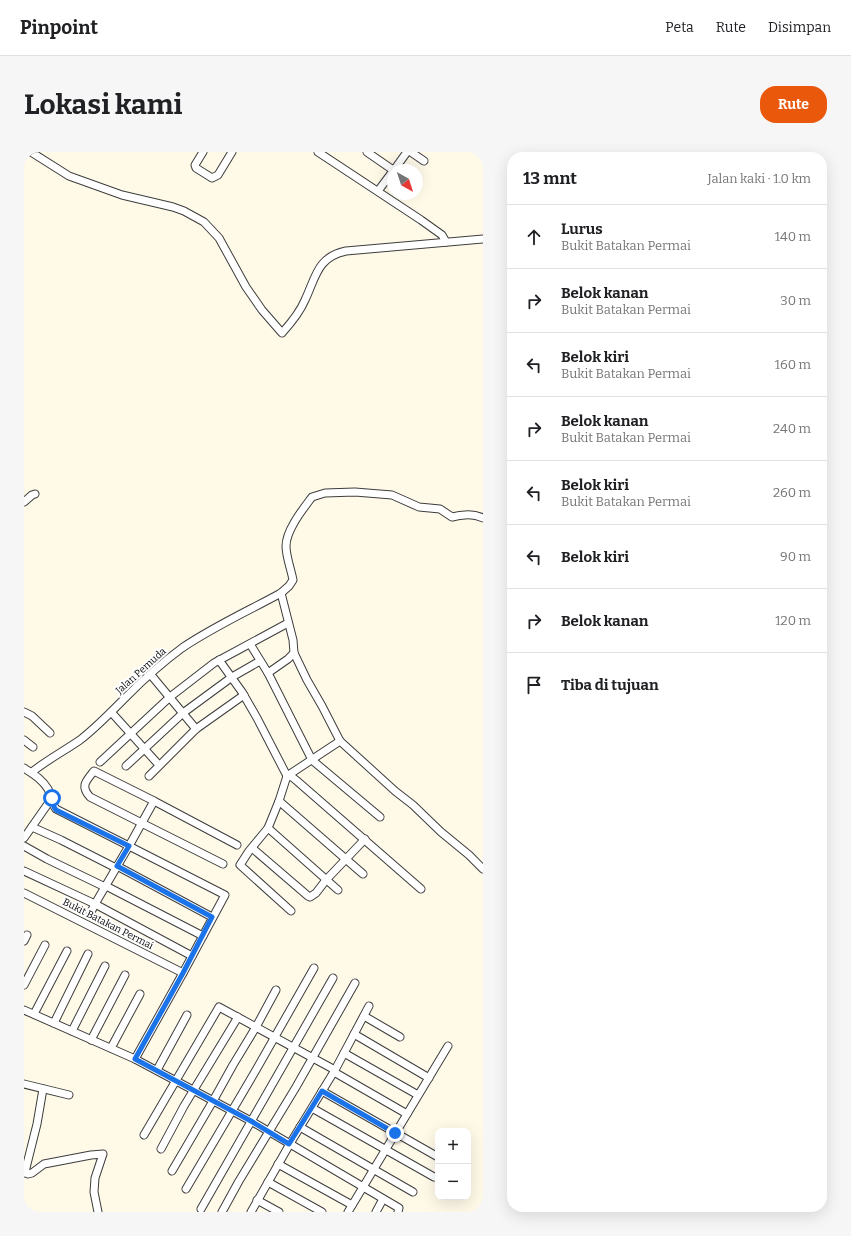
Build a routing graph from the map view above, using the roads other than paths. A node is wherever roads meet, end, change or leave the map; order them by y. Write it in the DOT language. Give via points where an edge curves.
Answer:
graph roads {
  1 [pos="31,152"];
  2 [pos="203,152"];
  3 [pos="232,152"];
  4 [pos="318,152"];
  5 [pos="367,152"];
  6 [pos="407,152"];
  7 [pos="411,152"];
  8 [pos="424,161"];
  9 [pos="398,164"];
  10 [pos="387,166"];
  11 [pos="387,178"];
  12 [pos="378,191"];
  13 [pos="483,239"];
  14 [pos="446,242"];
  15 [pos="35,494"];
  16 [pos="24,502"];
  17 [pos="483,518"];
  18 [pos="281,593"];
  19 [pos="288,623"];
  20 [pos="250,644"];
  21 [pos="294,653"];
  22 [pos="219,660"];
  23 [pos="260,661"];
  24 [pos="268,673"];
  25 [pos="150,675"];
  26 [pos="232,678"];
  27 [pos="244,695"];
  28 [pos="170,697"];
  29 [pos="24,712"];
  30 [pos="112,713"];
  31 [pos="183,713"];
  32 [pos="196,729"];
  33 [pos="50,733"];
  34 [pos="131,733"];
  35 [pos="24,740"];
  36 [pos="340,741"];
  37 [pos="33,747"];
  38 [pos="145,748"];
  39 [pos="312,760"];
  40 [pos="100,762"];
  41 [pos="159,765"];
  42 [pos="126,766"];
  43 [pos="24,768"];
  44 [pos="32,772"];
  45 [pos="149,776"];
  46 [pos="287,776"];
  47 [pos="52,798"];
  48 [pos="279,800"];
  49 [pos="154,801"];
  50 [pos="380,817"];
  51 [pos="142,823"];
  52 [pos="32,827"];
  53 [pos="268,828"];
  54 [pos="24,838"];
  55 [pos="365,839"];
  56 [pos="237,845"];
  57 [pos="24,846"];
  58 [pos="129,846"];
  59 [pos="252,848"];
  60 [pos="346,858"];
  61 [pos="223,864"];
  62 [pos="117,867"];
  63 [pos="483,869"];
  64 [pos="24,871"];
  65 [pos="363,874"];
  66 [pos="326,880"];
  67 [pos="105,886"];
  68 [pos="420,889"];
  69 [pos="338,890"];
  70 [pos="24,893"];
  71 [pos="96,904"];
  72 [pos="291,911"];
  73 [pos="90,914"];
  74 [pos="212,917"];
  75 [pos="203,936"];
  76 [pos="46,945"];
  77 [pos="67,951"];
  78 [pos="88,954"];
  79 [pos="192,956"];
  80 [pos="105,966"];
  81 [pos="314,968"];
  82 [pos="183,973"];
  83 [pos="125,975"];
  84 [pos="333,978"];
  85 [pos="354,983"];
  86 [pos="24,985"];
  87 [pos="276,990"];
  88 [pos="140,994"];
  89 [pos="370,1006"];
  90 [pos="24,1010"];
  91 [pos="34,1014"];
  92 [pos="187,1015"];
  93 [pos="364,1016"];
  94 [pos="238,1017"];
  95 [pos="54,1023"];
  96 [pos="256,1028"];
  97 [pos="72,1031"];
  98 [pos="354,1034"];
  99 [pos="274,1037"];
  100 [pos="400,1037"];
  101 [pos="91,1040"];
  102 [pos="448,1046"];
  103 [pos="111,1048"];
  104 [pos="293,1048"];
  105 [pos="344,1053"];
  106 [pos="312,1058"];
  107 [pos="135,1059"];
  108 [pos="157,1070"];
  109 [pos="334,1071"];
  110 [pos="429,1078"];
  111 [pos="175,1081"];
  112 [pos="24,1084"];
  113 [pos="43,1089"];
  114 [pos="194,1091"];
  115 [pos="322,1091"];
  116 [pos="70,1095"];
  117 [pos="418,1096"];
  118 [pos="214,1101"];
  119 [pos="312,1108"];
  120 [pos="231,1111"];
  121 [pos="407,1114"];
  122 [pos="251,1121"];
  123 [pos="300,1127"];
  124 [pos="269,1132"];
  125 [pos="395,1133"];
  126 [pos="144,1135"];
  127 [pos="289,1144"];
  128 [pos="161,1149"];
  129 [pos="385,1150"];
  130 [pos="435,1155"];
  131 [pos="278,1164"];
  132 [pos="373,1169"];
  133 [pos="172,1171"];
  134 [pos="25,1172"];
  135 [pos="434,1177"];
  136 [pos="268,1182"];
  137 [pos="362,1187"];
  138 [pos="186,1189"];
  139 [pos="413,1192"];
  140 [pos="383,1199"];
  141 [pos="258,1200"];
  142 [pos="352,1205"];
  143 [pos="201,1209"];
  144 [pos="98,1212"];
  145 [pos="222,1212"];
  146 [pos="251,1212"];
  147 [pos="279,1212"];
  148 [pos="322,1212"];
  149 [pos="348,1212"];
  150 [pos="376,1212"];
  151 [pos="398,1212"];
  1 -- 14 [label="street" via="74,178 122,195 173,207 204,222 219,238 262,310 282,333 302,306 317,269 333,255 346,250"];
  2 -- 3 [label="street" via="195,164 196,168 212,178 218,175"];
  4 -- 12 [label="street"];
  5 -- 10 [label="street"];
  6 -- 9 [label="street"];
  7 -- 8 [label="street"];
  11 -- 12 [label="street"];
  12 -- 14 [label="street" via="436,230"];
  13 -- 14 [label="street"];
  15 -- 16 [label="street"];
  17 -- 18 [label="street" via="469,514 452,517 440,509 419,507 392,495 355,492 312,496 294,524 287,541 293,580"];
  18 -- 19 [label="street"];
  18 -- 25 [label="street, Jalan Pemuda" via="188,645"];
  19 -- 20 [label="street"];
  19 -- 21 [label="street"];
  20 -- 22 [label="street"];
  20 -- 23 [label="street"];
  21 -- 24 [label="street"];
  21 -- 36 [label="street"];
  22 -- 26 [label="street"];
  22 -- 28 [label="street"];
  23 -- 24 [label="street"];
  23 -- 26 [label="street"];
  24 -- 39 [label="street"];
  25 -- 28 [label="street"];
  25 -- 30 [label="street, Jalan Pemuda"];
  26 -- 27 [label="street"];
  26 -- 31 [label="street"];
  27 -- 32 [label="street"];
  27 -- 46 [label="street"];
  28 -- 31 [label="street"];
  28 -- 34 [label="street"];
  29 -- 33 [label="street"];
  30 -- 34 [label="street"];
  30 -- 44 [label="street, Jalan Pemuda" via="80,740"];
  31 -- 32 [label="street"];
  31 -- 38 [label="street"];
  32 -- 41 [label="street"];
  34 -- 38 [label="street"];
  34 -- 40 [label="street"];
  35 -- 37 [label="street"];
  36 -- 39 [label="street"];
  36 -- 63 [label="street"];
  38 -- 41 [label="street"];
  38 -- 42 [label="street"];
  39 -- 46 [label="street"];
  39 -- 50 [label="street"];
  41 -- 45 [label="street"];
  43 -- 44 [label="street"];
  44 -- 47 [label="street" via="47,788"];
  46 -- 48 [label="street"];
  46 -- 55 [label="street" via="297,781"];
  47 -- 52 [label="street"];
  47 -- 58 [label="street" via="56,810"];
  48 -- 53 [label="street"];
  48 -- 60 [label="street"];
  49 -- 51 [label="street, Bukit Batakan Permai"];
  49 -- 51 [label="street" via="94,771 84,785 85,792 90,797"];
  49 -- 56 [label="street"];
  51 -- 58 [label="street, Bukit Batakan Permai"];
  51 -- 61 [label="street"];
  52 -- 54 [label="street"];
  52 -- 62 [label="street"];
  53 -- 59 [label="street"];
  53 -- 66 [label="street"];
  55 -- 60 [label="street"];
  55 -- 68 [label="street"];
  57 -- 67 [label="street"];
  58 -- 62 [label="street, Bukit Batakan Permai"];
  58 -- 74 [label="street" via="225,894"];
  59 -- 66 [label="street" via="308,896 313,896"];
  59 -- 72 [label="street" via="240,865"];
  60 -- 65 [label="street"];
  60 -- 66 [label="street"];
  62 -- 67 [label="street, Bukit Batakan Permai"];
  62 -- 74 [label="street"];
  64 -- 71 [label="street, Bukit Batakan Permai"];
  66 -- 69 [label="street"];
  67 -- 71 [label="street, Bukit Batakan Permai"];
  67 -- 75 [label="street"];
  70 -- 82 [label="street, Bukit Batakan Permai"];
  71 -- 73 [label="street"];
  71 -- 79 [label="street, Bukit Batakan Permai"];
  74 -- 75 [label="street"];
  75 -- 79 [label="street"];
  76 -- 86 [label="street"];
  77 -- 91 [label="street"];
  78 -- 95 [label="street"];
  79 -- 82 [label="street"];
  80 -- 97 [label="street"];
  81 -- 99 [label="street"];
  82 -- 107 [label="street"];
  83 -- 101 [label="street"];
  84 -- 104 [label="street"];
  85 -- 106 [label="street"];
  87 -- 96 [label="street"];
  88 -- 103 [label="street"];
  89 -- 93 [label="street"];
  90 -- 91 [label="street"];
  91 -- 95 [label="street"];
  92 -- 108 [label="street"];
  93 -- 98 [label="street"];
  93 -- 100 [label="street"];
  94 -- 96 [label="street"];
  94 -- 111 [label="street" via="219,1007"];
  94 -- 114 [label="street"];
  95 -- 97 [label="street"];
  96 -- 99 [label="street"];
  96 -- 118 [label="street"];
  97 -- 101 [label="street"];
  98 -- 105 [label="street"];
  98 -- 110 [label="street"];
  99 -- 104 [label="street"];
  99 -- 120 [label="street"];
  101 -- 103 [label="street"];
  102 -- 110 [label="street"];
  103 -- 107 [label="street"];
  104 -- 106 [label="street"];
  104 -- 122 [label="street"];
  105 -- 109 [label="street"];
  105 -- 117 [label="street"];
  106 -- 109 [label="street"];
  106 -- 124 [label="street"];
  107 -- 108 [label="street"];
  108 -- 111 [label="street"];
  109 -- 115 [label="street"];
  109 -- 121 [label="street"];
  110 -- 117 [label="street"];
  111 -- 114 [label="street"];
  111 -- 126 [label="street"];
  112 -- 113 [label="street"];
  113 -- 116 [label="street"];
  113 -- 134 [label="street"];
  114 -- 118 [label="street"];
  114 -- 128 [label="street"];
  115 -- 119 [label="street"];
  115 -- 125 [label="street"];
  117 -- 121 [label="street"];
  118 -- 120 [label="street"];
  118 -- 133 [label="street"];
  119 -- 123 [label="street"];
  119 -- 129 [label="street"];
  120 -- 122 [label="street"];
  120 -- 138 [label="street"];
  121 -- 125 [label="street"];
  122 -- 124 [label="street"];
  122 -- 143 [label="street"];
  123 -- 127 [label="street"];
  123 -- 132 [label="street"];
  124 -- 127 [label="street"];
  124 -- 145 [label="street"];
  125 -- 129 [label="street"];
  125 -- 130 [label="street"];
  127 -- 131 [label="street"];
  127 -- 137 [label="street"];
  129 -- 132 [label="street"];
  129 -- 135 [label="street"];
  131 -- 136 [label="street"];
  131 -- 142 [label="street"];
  132 -- 137 [label="street"];
  132 -- 139 [label="street"];
  134 -- 144 [label="street" via="32,1173 48,1163 103,1154 95,1178 94,1192"];
  136 -- 141 [label="street"];
  136 -- 148 [label="street"];
  137 -- 140 [label="street"];
  137 -- 142 [label="street"];
  140 -- 150 [label="street"];
  140 -- 151 [label="street" via="399,1208"];
  141 -- 146 [label="street"];
  141 -- 147 [label="street"];
  142 -- 149 [label="street"];
}
